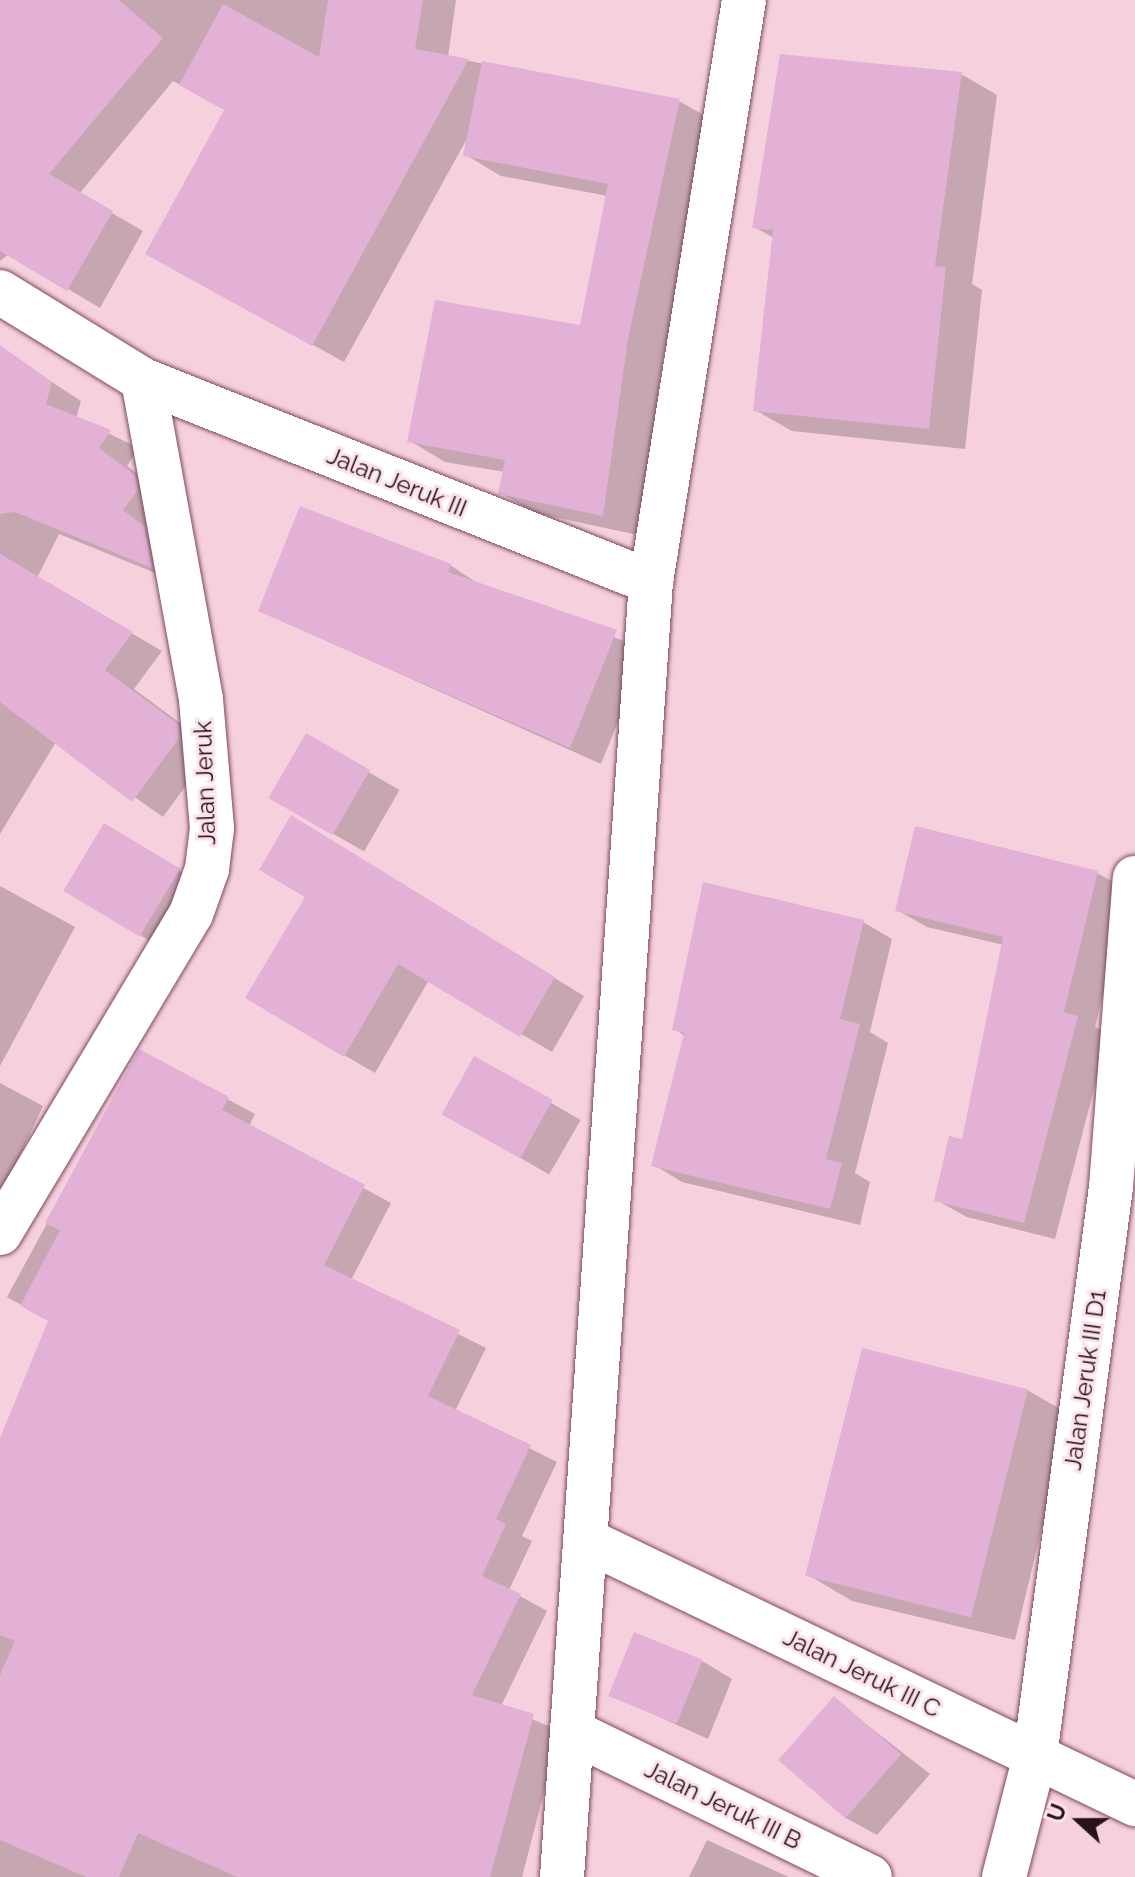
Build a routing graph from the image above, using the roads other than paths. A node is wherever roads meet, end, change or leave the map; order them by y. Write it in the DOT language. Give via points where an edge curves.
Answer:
graph roads {
  1 [pos="744,0"];
  2 [pos="0,292"];
  3 [pos="143,380"];
  4 [pos="651,582"];
  5 [pos="1135,878"];
  6 [pos="1123,1194"];
  7 [pos="0,1233"];
  8 [pos="590,1542"];
  9 [pos="575,1733"];
  10 [pos="1035,1756"];
  11 [pos="1135,1804"];
  12 [pos="562,1877"];
  13 [pos="870,1877"];
  14 [pos="1004,1877"];
  1 -- 4 [label="street"];
  2 -- 3 [label="street, Jalan Jeruk III"];
  3 -- 4 [label="street, Jalan Jeruk III"];
  3 -- 7 [label="street, Jalan Jeruk" via="201,699 212,828 207,869 191,914"];
  4 -- 8 [label="street"];
  5 -- 6 [label="street, Jalan Jeruk III D1"];
  6 -- 10 [label="street, Jalan Jeruk III D1"];
  8 -- 9 [label="street"];
  8 -- 10 [label="street, Jalan Jeruk III C"];
  9 -- 12 [label="street"];
  9 -- 13 [label="street, Jalan Jeruk III B"];
  10 -- 11 [label="street, Jalan Jeruk III C"];
  10 -- 14 [label="street, Jalan Jeruk III D1"];
}
